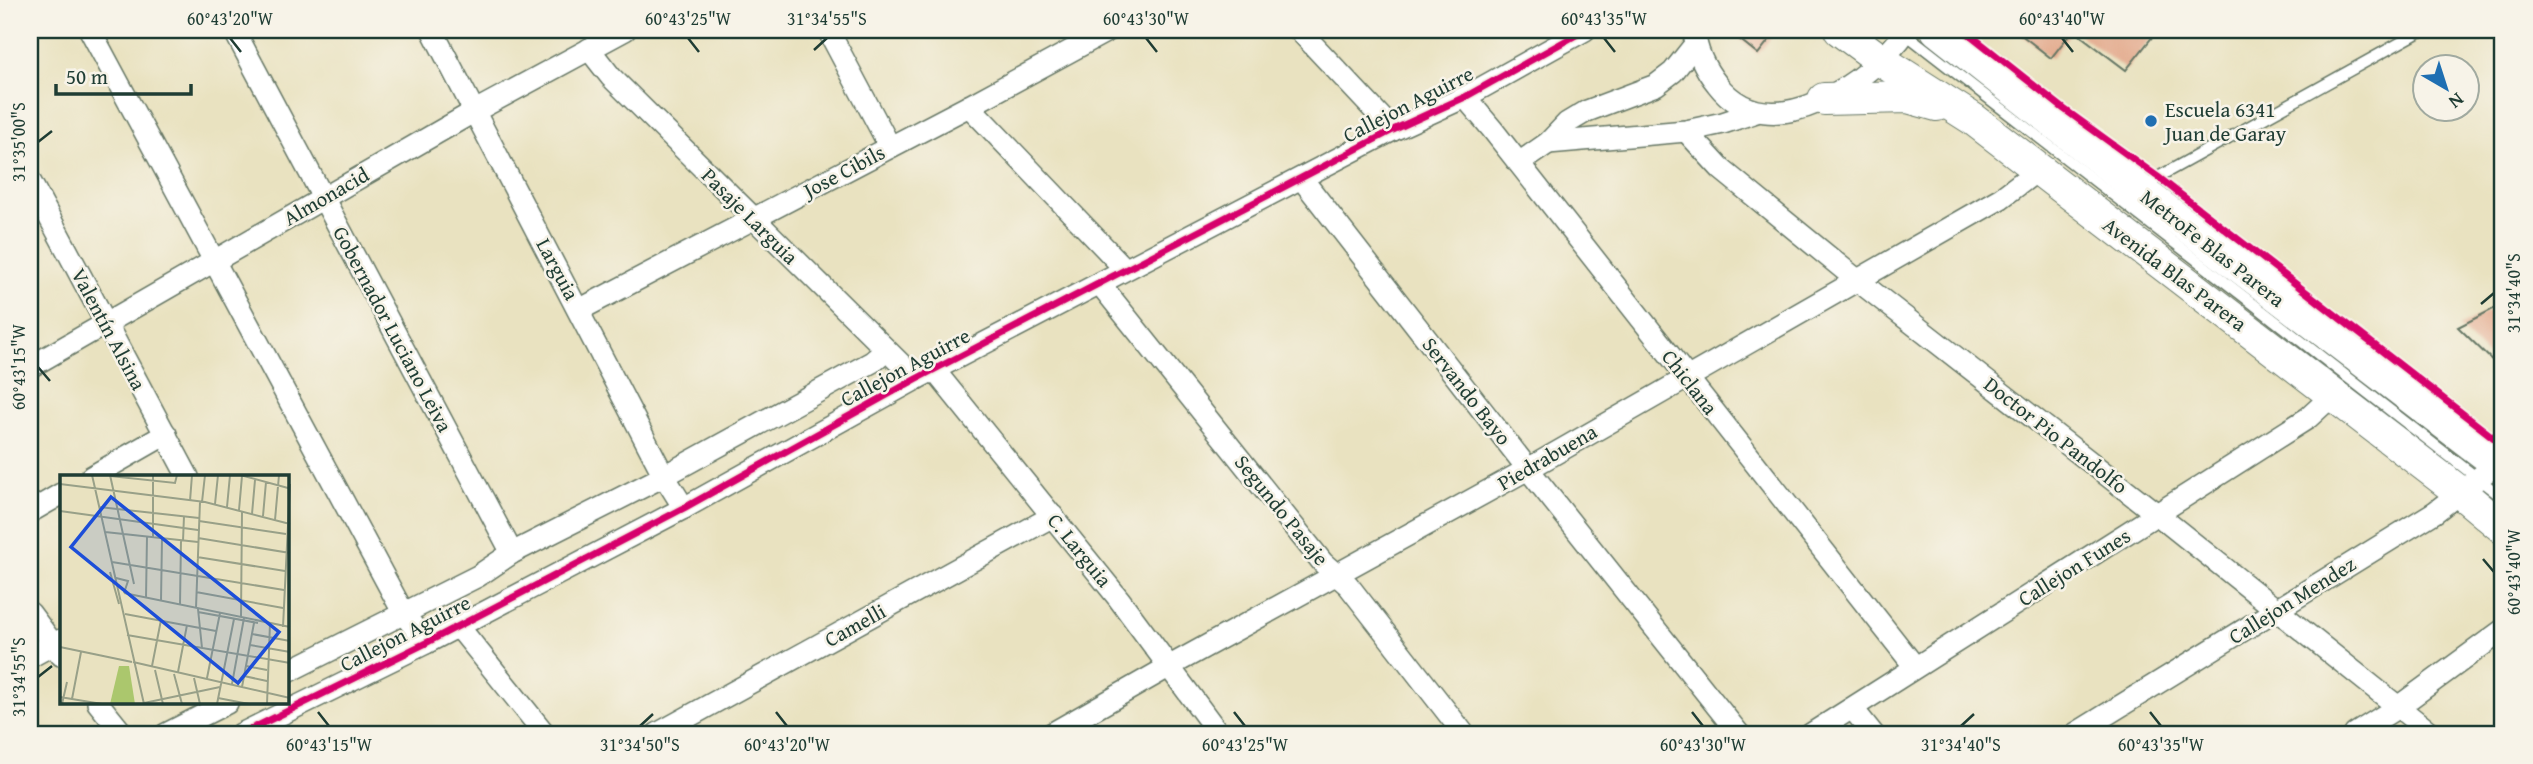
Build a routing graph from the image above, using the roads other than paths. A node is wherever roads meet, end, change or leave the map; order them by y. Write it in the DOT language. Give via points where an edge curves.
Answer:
graph roads {
  1 [pos="90,30"];
  2 [pos="234,30"];
  3 [pos="432,30"];
  4 [pos="625,30"];
  5 [pos="828,30"];
  6 [pos="1109,30"];
  7 [pos="1299,30"];
  8 [pos="1585,30"];
  9 [pos="1840,30"];
  10 [pos="1937,30"];
  11 [pos="2423,30"];
  12 [pos="1904,31"];
  13 [pos="1695,36"];
  14 [pos="589,49"];
  15 [pos="1882,61"];
  16 [pos="1465,97"];
  17 [pos="1824,99"];
  18 [pos="969,106"];
  19 [pos="475,111"];
  20 [pos="1756,112"];
  21 [pos="1973,118"];
  22 [pos="1393,130"];
  23 [pos="1686,131"];
  24 [pos="1548,143"];
  25 [pos="890,147"];
  26 [pos="1519,163"];
  27 [pos="2038,170"];
  28 [pos="1302,179"];
  29 [pos="30,181"];
  30 [pos="2142,192"];
  31 [pos="323,198"];
  32 [pos="37,212"];
  33 [pos="752,219"];
  34 [pos="214,260"];
  35 [pos="1125,269"];
  36 [pos="1857,280"];
  37 [pos="1100,284"];
  38 [pos="579,310"];
  39 [pos="107,323"];
  40 [pos="886,350"];
  41 [pos="30,367"];
  42 [pos="925,375"];
  43 [pos="1686,377"];
  44 [pos="2333,395"];
  45 [pos="749,429"];
  46 [pos="166,434"];
  47 [pos="768,462"];
  48 [pos="1528,469"];
  49 [pos="2488,472"];
  50 [pos="94,475"];
  51 [pos="187,475"];
  52 [pos="664,476"];
  53 [pos="60,495"];
  54 [pos="2503,498"];
  55 [pos="684,508"];
  56 [pos="30,512"];
  57 [pos="2158,514"];
  58 [pos="1053,516"];
  59 [pos="2503,528"];
  60 [pos="512,553"];
  61 [pos="1337,575"];
  62 [pos="2275,610"];
  63 [pos="30,613"];
  64 [pos="404,614"];
  65 [pos="457,626"];
  66 [pos="2503,630"];
  67 [pos="426,643"];
  68 [pos="59,646"];
  69 [pos="30,657"];
  70 [pos="1170,666"];
  71 [pos="289,667"];
  72 [pos="1915,667"];
  73 [pos="99,704"];
  74 [pos="225,704"];
  75 [pos="2398,707"];
  76 [pos="1853,709"];
  77 [pos="122,734"];
  78 [pos="166,734"];
  79 [pos="241,734"];
  80 [pos="545,734"];
  81 [pos="657,734"];
  82 [pos="1051,734"];
  83 [pos="1219,734"];
  84 [pos="1464,734"];
  85 [pos="1739,734"];
  86 [pos="1811,734"];
  87 [pos="1873,734"];
  88 [pos="2075,734"];
  89 [pos="2355,734"];
  90 [pos="2432,734"];
  1 -- 34 [label="street"];
  2 -- 31 [label="street, Gobernador Luciano Leiva"];
  3 -- 19 [label="street, Larguia"];
  4 -- 14 [label="street, Almonacid"];
  5 -- 25 [label="street"];
  6 -- 18 [label="street, Jose Cibils"];
  7 -- 22 [label="street"];
  8 -- 16 [label="street, Callejon Aguirre"];
  9 -- 15 [label="main road, Avenida Blas Parera"];
  10 -- 30 [label="main road, Avenida Blas Parera"];
  11 -- 30 [label="lane" via="2158,177"];
  12 -- 15 [label="street"];
  12 -- 49 [label="lane, MetroFe Blas Parera"];
  13 -- 20 [label="street" via="1709,74 1721,90"];
  13 -- 24 [label="street" via="1673,72 1656,85 1587,111"];
  14 -- 19 [label="street, Almonacid"];
  14 -- 33 [label="street, Pasaje Larguia"];
  15 -- 17 [label="street" via="1857,82"];
  15 -- 21 [label="main road, Avenida Blas Parera"];
  16 -- 22 [label="street, Callejon Aguirre"];
  16 -- 26 [label="street, Chiclana"];
  17 -- 20 [label="street" via="1789,111"];
  17 -- 21 [label="main road" via="1908,97"];
  18 -- 25 [label="street, Jose Cibils"];
  18 -- 35 [label="street"];
  19 -- 31 [label="street, Almonacid"];
  19 -- 38 [label="street, Larguia"];
  20 -- 23 [label="street"];
  21 -- 27 [label="main road, Avenida Blas Parera"];
  22 -- 28 [label="street, Callejon Aguirre"];
  23 -- 24 [label="street"];
  23 -- 36 [label="street, Doctor Pio Pandolfo" via="1721,169"];
  24 -- 26 [label="street"];
  25 -- 33 [label="street, Jose Cibils"];
  26 -- 43 [label="street, Chiclana"];
  27 -- 36 [label="street, Piedrabuena" via="2001,198"];
  27 -- 44 [label="main road, Avenida Blas Parera"];
  28 -- 35 [label="street, Callejon Aguirre"];
  28 -- 48 [label="street, Servando Bayo"];
  29 -- 32 [label="street, Valentín Alsina"];
  30 -- 49 [label="main road, Avenida Blas Parera"];
  31 -- 34 [label="street, Almonacid"];
  31 -- 60 [label="street, Gobernador Luciano Leiva"];
  32 -- 39 [label="street, Valentín Alsina"];
  33 -- 38 [label="street, Jose Cibils"];
  33 -- 40 [label="street, Pasaje Larguia"];
  34 -- 39 [label="street, Almonacid"];
  34 -- 64 [label="street"];
  35 -- 37 [label="street, Callejon Aguirre"];
  36 -- 43 [label="street, Piedrabuena"];
  36 -- 57 [label="street, Doctor Pio Pandolfo"];
  37 -- 42 [label="street, Callejon Aguirre"];
  37 -- 61 [label="street, Segundo Pasaje"];
  38 -- 52 [label="street, Larguia"];
  39 -- 41 [label="street, Almonacid"];
  39 -- 46 [label="street, Valentín Alsina"];
  40 -- 42 [label="street, Pasaje Larguia"];
  40 -- 45 [label="street, Callejon Aguirre"];
  42 -- 47 [label="street, Callejon Aguirre"];
  42 -- 58 [label="street, C. Larguia"];
  43 -- 48 [label="street, Piedrabuena"];
  43 -- 72 [label="street, Chiclana"];
  44 -- 49 [label="main road, Avenida Blas Parera"];
  44 -- 57 [label="street, Callejon Funes" via="2308,418"];
  45 -- 47 [label="street"];
  45 -- 52 [label="street, Callejon Aguirre"];
  46 -- 50 [label="street"];
  46 -- 51 [label="street, Valentín Alsina"];
  47 -- 55 [label="street, Callejon Aguirre"];
  48 -- 61 [label="street, Piedrabuena"];
  48 -- 85 [label="street, Servando Bayo"];
  49 -- 54 [label="lane, MetroFe Blas Parera"];
  49 -- 59 [label="main road, Avenida Blas Parera"];
  49 -- 62 [label="street, Callejon Mendez" via="2435,512"];
  52 -- 55 [label="street, Larguia"];
  52 -- 60 [label="street, Callejon Aguirre"];
  53 -- 56 [label="street"];
  55 -- 65 [label="street, Callejon Aguirre"];
  57 -- 62 [label="street, Doctor Pio Pandolfo"];
  57 -- 72 [label="street, Callejon Funes"];
  58 -- 70 [label="street, C. Larguia"];
  58 -- 81 [label="street, Camelli"];
  60 -- 64 [label="street, Callejon Aguirre"];
  61 -- 70 [label="street, Piedrabuena"];
  61 -- 84 [label="street, Segundo Pasaje"];
  62 -- 75 [label="street, Doctor Pio Pandolfo"];
  62 -- 88 [label="street, Callejon Mendez"];
  63 -- 68 [label="street"];
  64 -- 67 [label="street"];
  64 -- 71 [label="street, Callejon Aguirre"];
  65 -- 67 [label="street, Callejon Aguirre"];
  65 -- 80 [label="street"];
  66 -- 75 [label="street"];
  67 -- 79 [label="street, Callejon Aguirre"];
  68 -- 69 [label="street"];
  70 -- 82 [label="street, Piedrabuena"];
  70 -- 83 [label="street, C. Larguia"];
  72 -- 76 [label="street, Callejon Funes"];
  73 -- 77 [label="street"];
  74 -- 78 [label="street"];
  75 -- 89 [label="street"];
  75 -- 90 [label="street, Doctor Pio Pandolfo"];
  76 -- 86 [label="street, Callejon Funes"];
  76 -- 87 [label="street"];
}
